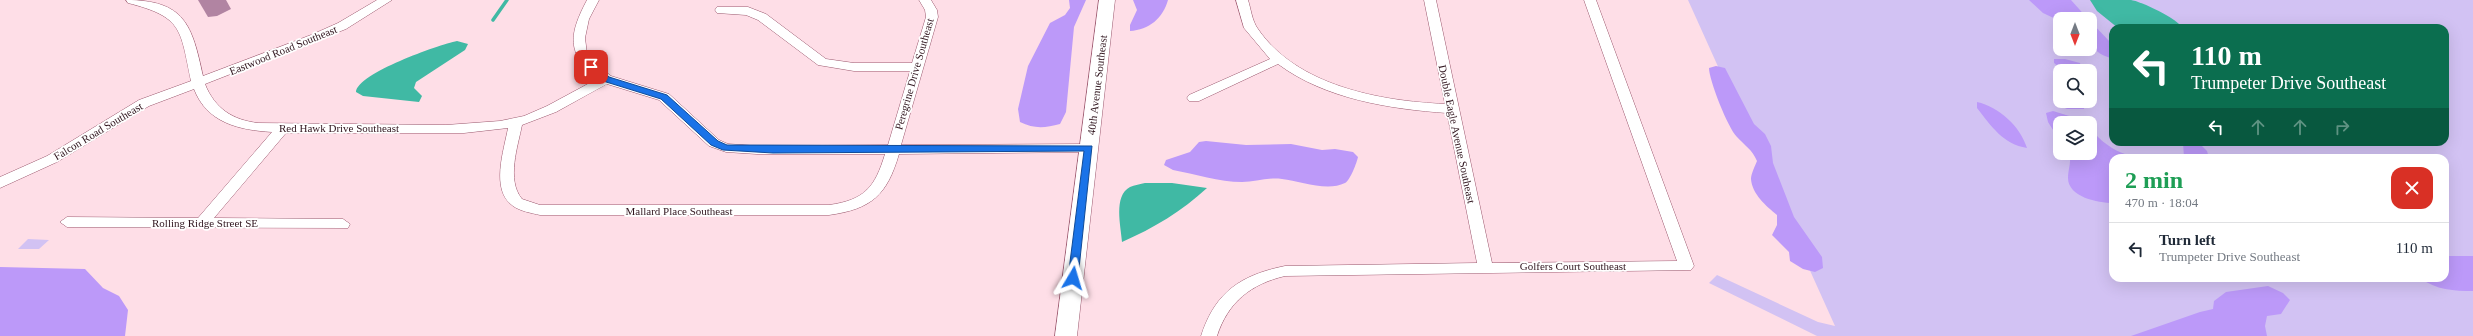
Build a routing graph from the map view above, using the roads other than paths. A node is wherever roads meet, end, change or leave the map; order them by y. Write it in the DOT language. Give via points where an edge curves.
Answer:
graph roads {
  1 [pos="132,0"];
  2 [pos="386,0"];
  3 [pos="593,0"];
  4 [pos="924,0"];
  5 [pos="1107,0"];
  6 [pos="1242,0"];
  7 [pos="1430,0"];
  8 [pos="1590,0"];
  9 [pos="721,10"];
  10 [pos="1280,59"];
  11 [pos="917,67"];
  12 [pos="606,79"];
  13 [pos="198,83"];
  14 [pos="1194,98"];
  15 [pos="1452,109"];
  16 [pos="516,122"];
  17 [pos="283,128"];
  18 [pos="1089,148"];
  19 [pos="893,149"];
  20 [pos="0,183"];
  21 [pos="67,222"];
  22 [pos="202,223"];
  23 [pos="343,224"];
  24 [pos="1485,267"];
  25 [pos="1066,336"];
  26 [pos="1209,336"];
  1 -- 13 [label="street, Red Hawk Drive Southeast" via="156,6 180,22 192,46"];
  2 -- 13 [label="street, Eastwood Road Southeast" via="342,26 315,38"];
  3 -- 12 [label="street" via="583,19 579,47 591,67"];
  4 -- 11 [label="street, Peregrine Drive Southeast" via="931,10 932,17"];
  5 -- 18 [label="street, 40th Avenue Southeast"];
  6 -- 10 [label="street" via="1244,12 1252,29"];
  7 -- 15 [label="street, Double Eagle Avenue Southeast"];
  8 -- 24 [label="street, Golfers Court Southeast" via="1686,266"];
  9 -- 11 [label="street" via="748,11 762,17 822,62 854,67"];
  10 -- 14 [label="street"];
  10 -- 15 [label="street" via="1322,83 1356,96 1398,105"];
  11 -- 19 [label="street, Peregrine Drive Southeast"];
  12 -- 16 [label="street, Red Hawk Drive Southeast" via="558,107"];
  12 -- 19 [label="street" via="664,97 714,143 726,148"];
  13 -- 17 [label="street, Red Hawk Drive Southeast" via="214,111 226,118 240,124"];
  13 -- 20 [label="street, Falcon Road Southeast" via="144,103 52,159"];
  15 -- 24 [label="street, Double Eagle Avenue Southeast"];
  16 -- 17 [label="street, Red Hawk Drive Southeast" via="474,128"];
  16 -- 19 [label="street, Mallard Place Southeast" via="507,181 509,194 516,202 540,210 841,209 858,204 879,188"];
  17 -- 22 [label="street"];
  18 -- 19 [label="street"];
  18 -- 25 [label="street, 40th Avenue Southeast"];
  21 -- 22 [label="street, Rolling Ridge Street SE"];
  22 -- 23 [label="street, Rolling Ridge Street SE"];
  24 -- 26 [label="street, Golfers Court Southeast" via="1315,269 1272,273 1245,284 1223,304 1216,313"];
}
